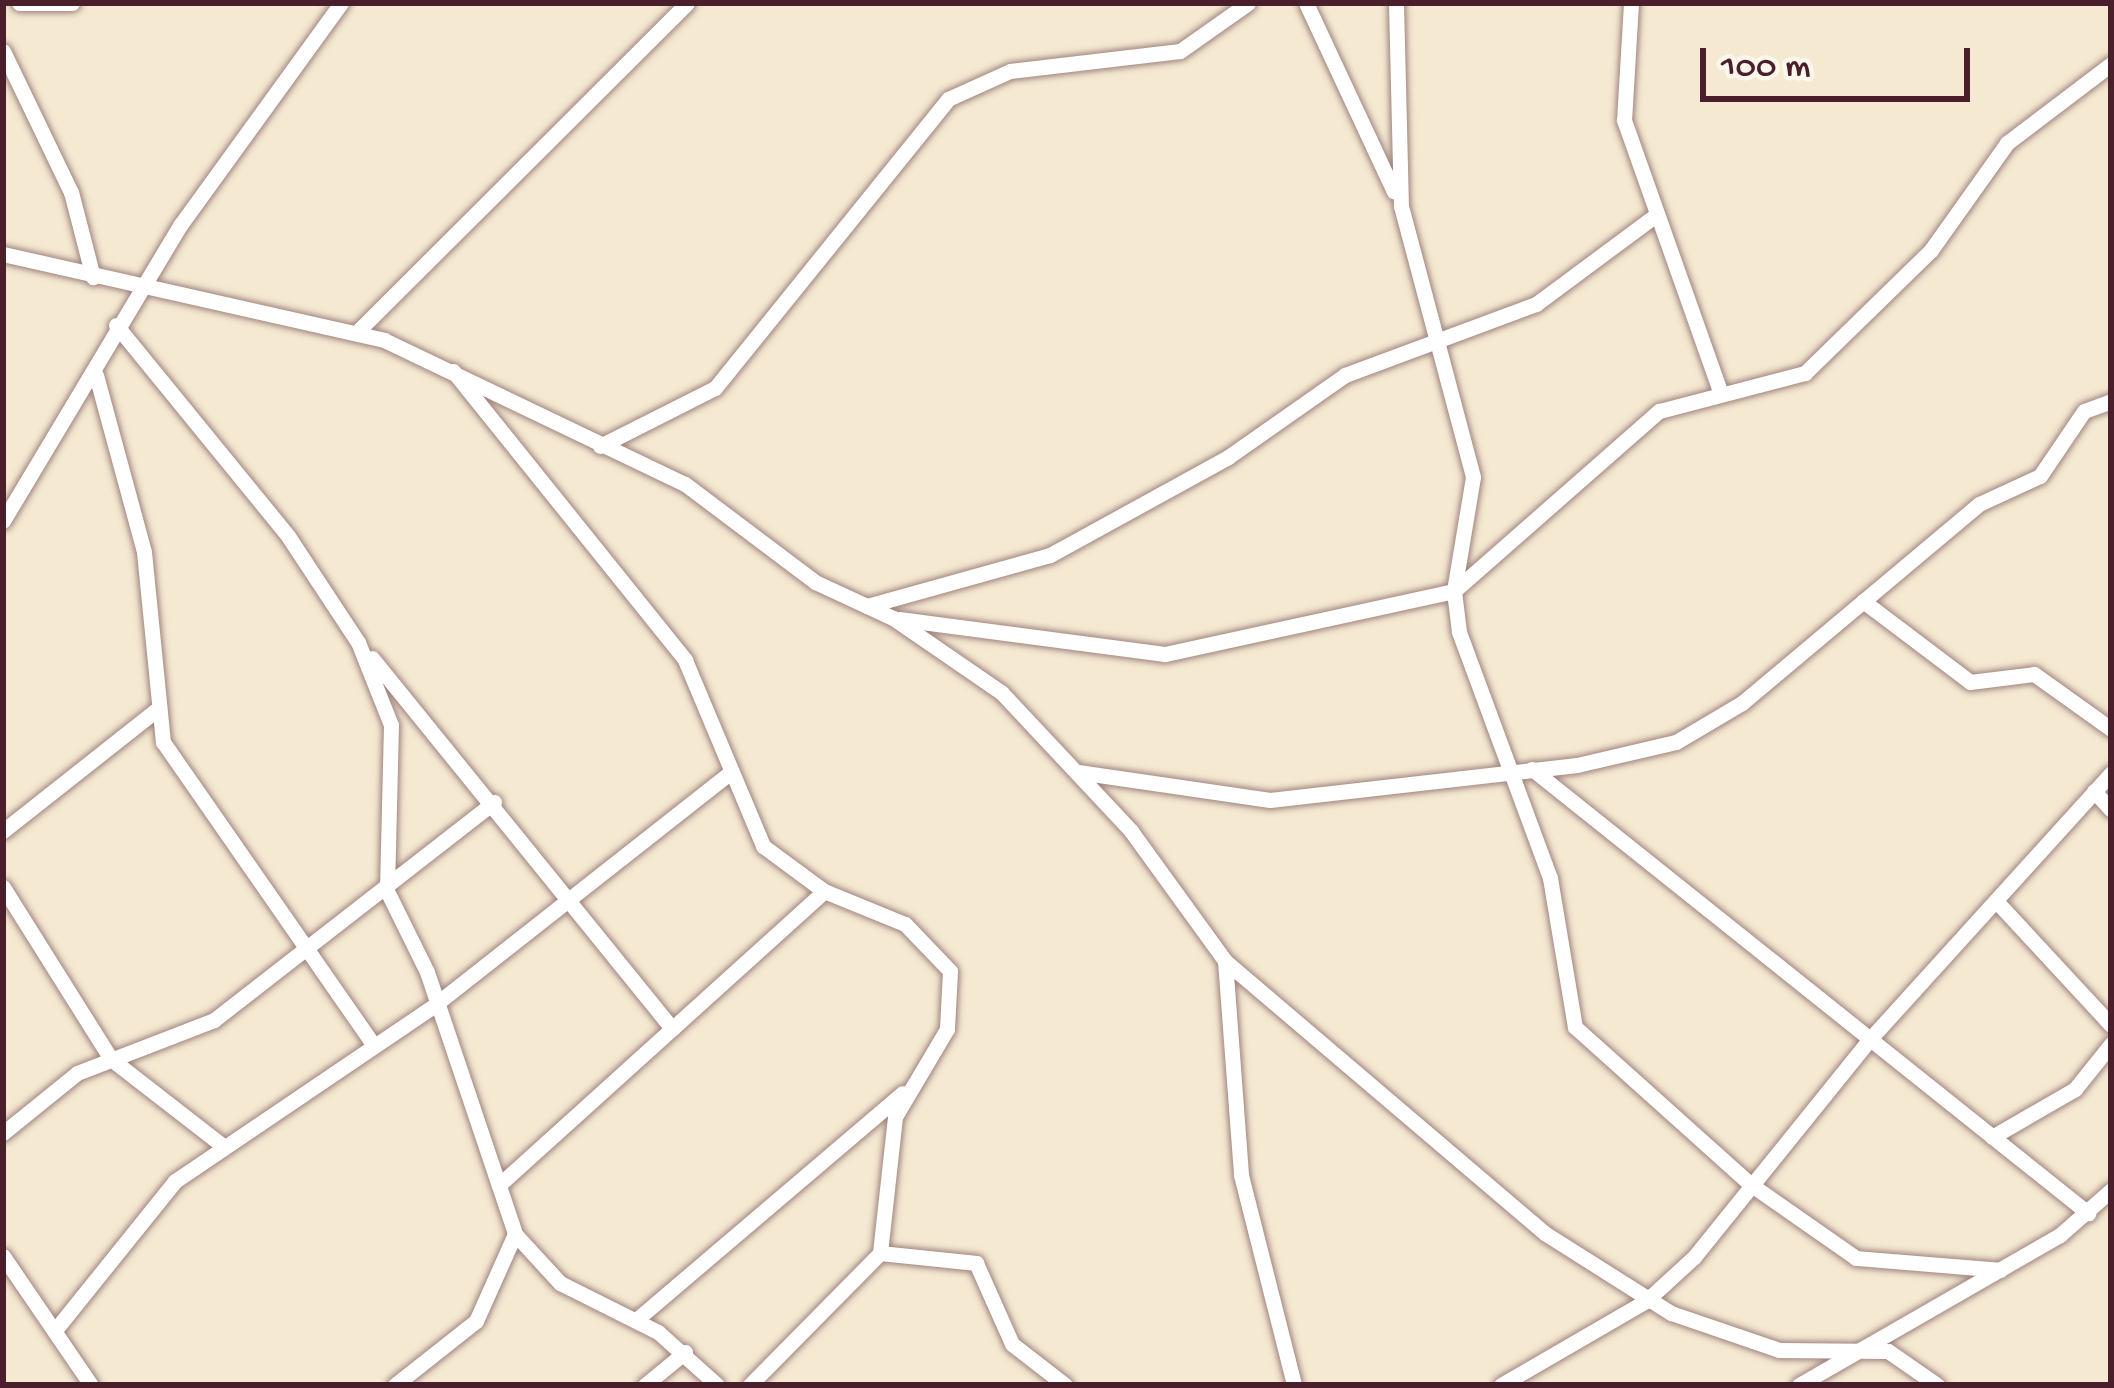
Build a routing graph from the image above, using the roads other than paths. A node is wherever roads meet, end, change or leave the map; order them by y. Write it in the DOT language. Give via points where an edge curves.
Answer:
graph roads {
  1 [pos="19,3"];
  2 [pos="72,3"];
  3 [pos="341,3"];
  4 [pos="687,3"];
  5 [pos="1248,3"];
  6 [pos="1306,3"];
  7 [pos="1396,3"];
  8 [pos="1630,3"];
  9 [pos="3,51"];
  10 [pos="2111,64"];
  11 [pos="1401,206"];
  12 [pos="1656,215"];
  13 [pos="3,254"];
  14 [pos="93,277"];
  15 [pos="138,290"];
  16 [pos="116,325"];
  17 [pos="356,332"];
  18 [pos="1436,342"];
  19 [pos="447,364"];
  20 [pos="96,375"];
  21 [pos="1721,394"];
  22 [pos="2111,401"];
  23 [pos="599,446"];
  24 [pos="3,520"];
  25 [pos="1454,591"];
  26 [pos="1863,602"];
  27 [pos="867,606"];
  28 [pos="893,618"];
  29 [pos="358,642"];
  30 [pos="156,710"];
  31 [pos="2111,729"];
  32 [pos="1532,769"];
  33 [pos="1078,772"];
  34 [pos="2111,772"];
  35 [pos="730,773"];
  36 [pos="1509,773"];
  37 [pos="2094,791"];
  38 [pos="494,802"];
  39 [pos="2111,810"];
  40 [pos="3,831"];
  41 [pos="3,887"];
  42 [pos="387,891"];
  43 [pos="824,891"];
  44 [pos="1997,903"];
  45 [pos="570,904"];
  46 [pos="311,949"];
  47 [pos="1225,961"];
  48 [pos="436,1004"];
  49 [pos="2111,1025"];
  50 [pos="672,1029"];
  51 [pos="1870,1039"];
  52 [pos="370,1040"];
  53 [pos="2111,1044"];
  54 [pos="111,1059"];
  55 [pos="903,1093"];
  56 [pos="3,1133"];
  57 [pos="1992,1137"];
  58 [pos="222,1145"];
  59 [pos="1750,1184"];
  60 [pos="499,1185"];
  61 [pos="2111,1190"];
  62 [pos="2088,1213"];
  63 [pos="515,1234"];
  64 [pos="880,1252"];
  65 [pos="3,1256"];
  66 [pos="2001,1270"];
  67 [pos="1646,1301"];
  68 [pos="636,1320"];
  69 [pos="56,1328"];
  70 [pos="1862,1349"];
  71 [pos="685,1352"];
  72 [pos="91,1385"];
  73 [pos="395,1385"];
  74 [pos="645,1385"];
  75 [pos="717,1385"];
  76 [pos="750,1385"];
  77 [pos="1065,1385"];
  78 [pos="1294,1385"];
  79 [pos="1501,1385"];
  80 [pos="1799,1385"];
  81 [pos="1937,1385"];
  1 -- 2 [label="street"];
  3 -- 15 [label="street"];
  4 -- 17 [label="street"];
  5 -- 23 [label="street" via="1180,51 1010,71 948,99 715,388"];
  6 -- 11 [label="street"];
  7 -- 11 [label="street"];
  8 -- 12 [label="street" via="1620,99"];
  9 -- 14 [label="street" via="71,192"];
  10 -- 21 [label="street" via="2007,143 1931,250 1844,341 1781,386"];
  11 -- 18 [label="street"];
  12 -- 18 [label="street" via="1536,304"];
  12 -- 21 [label="street"];
  13 -- 14 [label="street"];
  14 -- 15 [label="street"];
  15 -- 16 [label="street"];
  15 -- 17 [label="street"];
  16 -- 20 [label="street"];
  16 -- 29 [label="street" via="288,536"];
  17 -- 19 [label="street"];
  18 -- 25 [label="street" via="1473,477"];
  18 -- 27 [label="street" via="1317,390 1228,457 1050,555"];
  19 -- 23 [label="street"];
  19 -- 35 [label="street" via="658,619"];
  20 -- 24 [label="street"];
  20 -- 30 [label="street" via="143,552"];
  21 -- 25 [label="street" via="1659,411"];
  22 -- 26 [label="street" via="2084,412 2040,476 1978,504"];
  23 -- 27 [label="street" via="685,484 815,582"];
  25 -- 28 [label="street" via="1165,654"];
  25 -- 36 [label="street"];
  26 -- 31 [label="street" via="1970,682 2034,674"];
  26 -- 32 [label="street" via="1712,724 1628,756"];
  27 -- 28 [label="street"];
  28 -- 33 [label="street" via="1002,693"];
  29 -- 38 [label="street"];
  29 -- 42 [label="street" via="392,725"];
  30 -- 40 [label="street"];
  30 -- 46 [label="street" via="170,753"];
  32 -- 36 [label="street"];
  32 -- 51 [label="street"];
  33 -- 36 [label="street" via="1270,800"];
  33 -- 47 [label="street"];
  34 -- 37 [label="street"];
  35 -- 43 [label="street" via="763,846"];
  35 -- 45 [label="street"];
  36 -- 59 [label="street" via="1550,878 1575,1027"];
  37 -- 39 [label="street"];
  37 -- 44 [label="street"];
  38 -- 42 [label="street"];
  38 -- 45 [label="street"];
  41 -- 54 [label="street"];
  42 -- 46 [label="street"];
  42 -- 48 [label="street"];
  43 -- 50 [label="street"];
  43 -- 55 [label="street" via="886,913 950,971 947,1029"];
  44 -- 49 [label="street"];
  44 -- 51 [label="street"];
  45 -- 48 [label="street"];
  45 -- 50 [label="street"];
  46 -- 52 [label="street"];
  46 -- 54 [label="street" via="214,1020"];
  47 -- 67 [label="street" via="1470,1174"];
  47 -- 78 [label="street" via="1241,1175"];
  48 -- 52 [label="street"];
  48 -- 60 [label="street"];
  50 -- 60 [label="street"];
  51 -- 57 [label="street"];
  51 -- 59 [label="street"];
  52 -- 58 [label="street"];
  53 -- 57 [label="street" via="2056,1104"];
  54 -- 56 [label="street" via="61,1083"];
  54 -- 58 [label="street"];
  55 -- 64 [label="street"];
  55 -- 68 [label="street"];
  57 -- 62 [label="street"];
  58 -- 69 [label="street" via="142,1213"];
  59 -- 66 [label="street" via="1856,1258"];
  59 -- 67 [label="street"];
  60 -- 63 [label="street"];
  61 -- 62 [label="street"];
  62 -- 66 [label="street"];
  63 -- 68 [label="street" via="560,1282"];
  63 -- 73 [label="street" via="476,1321"];
  64 -- 76 [label="street"];
  64 -- 77 [label="street" via="976,1263 1012,1344"];
  65 -- 69 [label="street"];
  66 -- 70 [label="street"];
  67 -- 70 [label="street" via="1779,1350"];
  67 -- 79 [label="street"];
  68 -- 71 [label="street"];
  69 -- 72 [label="street"];
  70 -- 80 [label="street"];
  70 -- 81 [label="street" via="1898,1355"];
  71 -- 74 [label="street"];
  71 -- 75 [label="street"];
}
